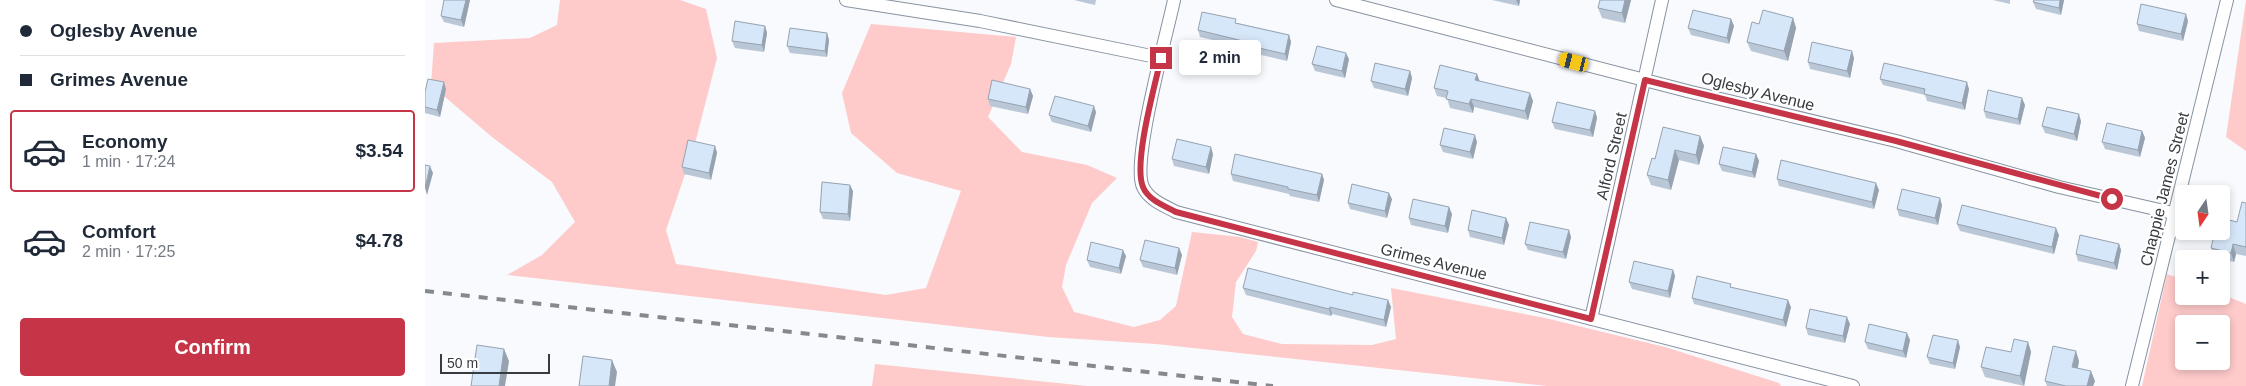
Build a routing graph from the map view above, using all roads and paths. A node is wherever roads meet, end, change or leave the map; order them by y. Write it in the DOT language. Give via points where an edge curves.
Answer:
graph roads {
  1 [pos="846,0"];
  2 [pos="1174,0"];
  3 [pos="1336,0"];
  4 [pos="1662,0"];
  5 [pos="2227,0"];
  6 [pos="1161,58"];
  7 [pos="1645,80"];
  8 [pos="2173,213"];
  9 [pos="1591,319"];
  10 [pos="1853,386"];
  11 [pos="2132,386"];
  1 -- 6 [label="street" via="980,21"];
  2 -- 6 [label="street, Grimes Avenue"];
  3 -- 7 [label="street, Oglesby Avenue"];
  4 -- 7 [label="street, Alford Street"];
  5 -- 8 [label="street, Chappie James Street"];
  6 -- 9 [label="street, Grimes Avenue" via="1139,174 1143,189 1157,202 1176,212"];
  7 -- 8 [label="street, Oglesby Avenue"];
  7 -- 9 [label="street, Alford Street"];
  8 -- 11 [label="street, Chappie James Street"];
  9 -- 10 [label="street, Grimes Avenue"];
}
